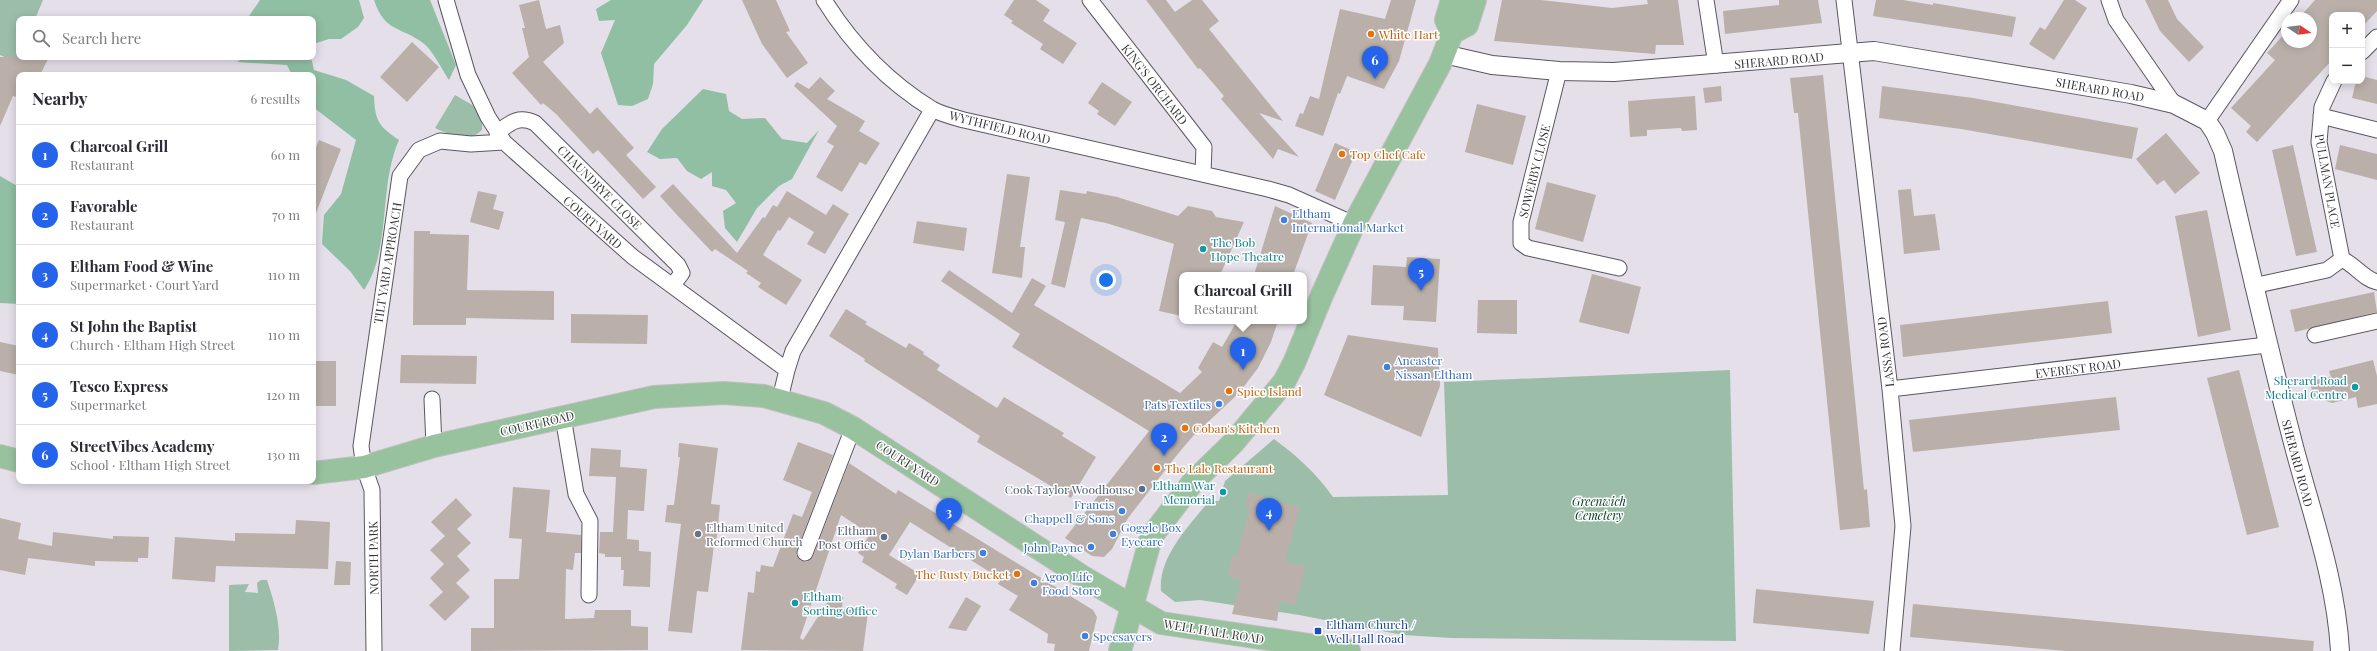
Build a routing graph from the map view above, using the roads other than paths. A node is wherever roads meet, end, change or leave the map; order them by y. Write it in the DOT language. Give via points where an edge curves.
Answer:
graph roads {
  1 [pos="446,0"];
  2 [pos="824,0"];
  3 [pos="1090,0"];
  4 [pos="1452,0"];
  5 [pos="1476,0"];
  6 [pos="1706,0"];
  7 [pos="1844,0"];
  8 [pos="2109,0"];
  9 [pos="2291,0"];
  10 [pos="1452,33"];
  11 [pos="2377,37"];
  12 [pos="2365,49"];
  13 [pos="1850,53"];
  14 [pos="1444,54"];
  15 [pos="1716,65"];
  16 [pos="1559,71"];
  17 [pos="2332,84"];
  18 [pos="2174,104"];
  19 [pos="932,110"];
  20 [pos="2321,116"];
  21 [pos="2207,121"];
  22 [pos="2377,130"];
  23 [pos="500,138"];
  24 [pos="1203,174"];
  25 [pos="1354,224"];
  26 [pos="2342,259"];
  27 [pos="1618,268"];
  28 [pos="2377,282"];
  29 [pos="674,285"];
  30 [pos="2253,286"];
  31 [pos="2377,321"];
  32 [pos="2315,335"];
  33 [pos="2267,345"];
  34 [pos="787,370"];
  35 [pos="1890,390"];
  36 [pos="772,397"];
  37 [pos="432,399"];
  38 [pos="563,417"];
  39 [pos="853,428"];
  40 [pos="434,446"];
  41 [pos="0,456"];
  42 [pos="16,460"];
  43 [pos="364,467"];
  44 [pos="316,472"];
  45 [pos="805,553"];
  46 [pos="589,595"];
  47 [pos="1131,605"];
  48 [pos="374,651"];
  49 [pos="1120,651"];
  50 [pos="1349,651"];
  51 [pos="1892,651"];
  52 [pos="2340,651"];
  1 -- 23 [label="street, COURT YARD" via="468,75"];
  2 -- 19 [label="street" via="842,29 868,58"];
  3 -- 24 [label="street, KING'S ORCHARD" via="1204,147"];
  4 -- 10 [label="main road" via="1446,20"];
  5 -- 10 [label="main road" via="1467,25"];
  6 -- 15 [label="street"];
  7 -- 13 [label="street, LASSA ROAD"];
  8 -- 18 [label="street" via="2116,20"];
  9 -- 21 [label="street"];
  10 -- 14 [label="main road"];
  11 -- 12 [label="street"];
  13 -- 15 [label="street, SHERARD ROAD"];
  13 -- 18 [label="street, SHERARD ROAD" via="1874,51 2132,94"];
  13 -- 35 [label="street, LASSA ROAD"];
  14 -- 16 [label="street, SHERARD ROAD" via="1492,65"];
  14 -- 25 [label="main road"];
  15 -- 16 [label="street, SHERARD ROAD" via="1614,72"];
  16 -- 27 [label="street, SOWERBY CLOSE" via="1521,222 1521,243 1528,248"];
  17 -- 20 [label="street, PULLMAN PLACE" via="2325,97"];
  18 -- 21 [label="street, SHERARD ROAD"];
  19 -- 24 [label="street, WYTHFIELD ROAD" via="964,120"];
  19 -- 34 [label="street, WYTHFIELD ROAD" via="793,351"];
  20 -- 22 [label="street"];
  20 -- 26 [label="street, PULLMAN PLACE" via="2319,142"];
  21 -- 30 [label="street, SHERARD ROAD" via="2224,151"];
  23 -- 29 [label="street, COURT YARD" via="634,257"];
  23 -- 29 [label="street, CHAUNDRYE CLOSE" via="516,119 526,119 535,123 678,265 682,273"];
  23 -- 43 [label="street, TILT YARD APPROACH" via="471,144 440,141 419,150 400,176 361,446"];
  24 -- 25 [label="street, WYTHFIELD ROAD" via="1289,195"];
  25 -- 47 [label="main road" via="1284,382 1254,419 1193,482 1164,517 1151,537"];
  26 -- 28 [label="street"];
  26 -- 30 [label="street" via="2327,270"];
  29 -- 34 [label="street, COURT YARD"];
  30 -- 33 [label="street, SHERARD ROAD"];
  31 -- 32 [label="street"];
  33 -- 35 [label="street, EVEREST ROAD"];
  33 -- 52 [label="street, SHERARD ROAD" via="2329,570"];
  34 -- 36 [label="street"];
  35 -- 51 [label="street, LASSA ROAD" via="1903,526"];
  36 -- 38 [label="main road, COURT ROAD" via="724,393 654,397"];
  36 -- 39 [label="main road, COURT YARD" via="824,413"];
  37 -- 40 [label="street"];
  38 -- 40 [label="main road, COURT ROAD"];
  38 -- 46 [label="street" via="576,494 590,521"];
  39 -- 45 [label="street"];
  39 -- 47 [label="main road, COURT YARD"];
  40 -- 43 [label="main road, COURT ROAD"];
  41 -- 42 [label="main road"];
  43 -- 44 [label="main road, COURT ROAD"];
  43 -- 48 [label="street, NORTH PARK" via="372,490"];
  47 -- 49 [label="main road"];
  47 -- 50 [label="main road, WELL HALL ROAD" via="1161,623"];
}
